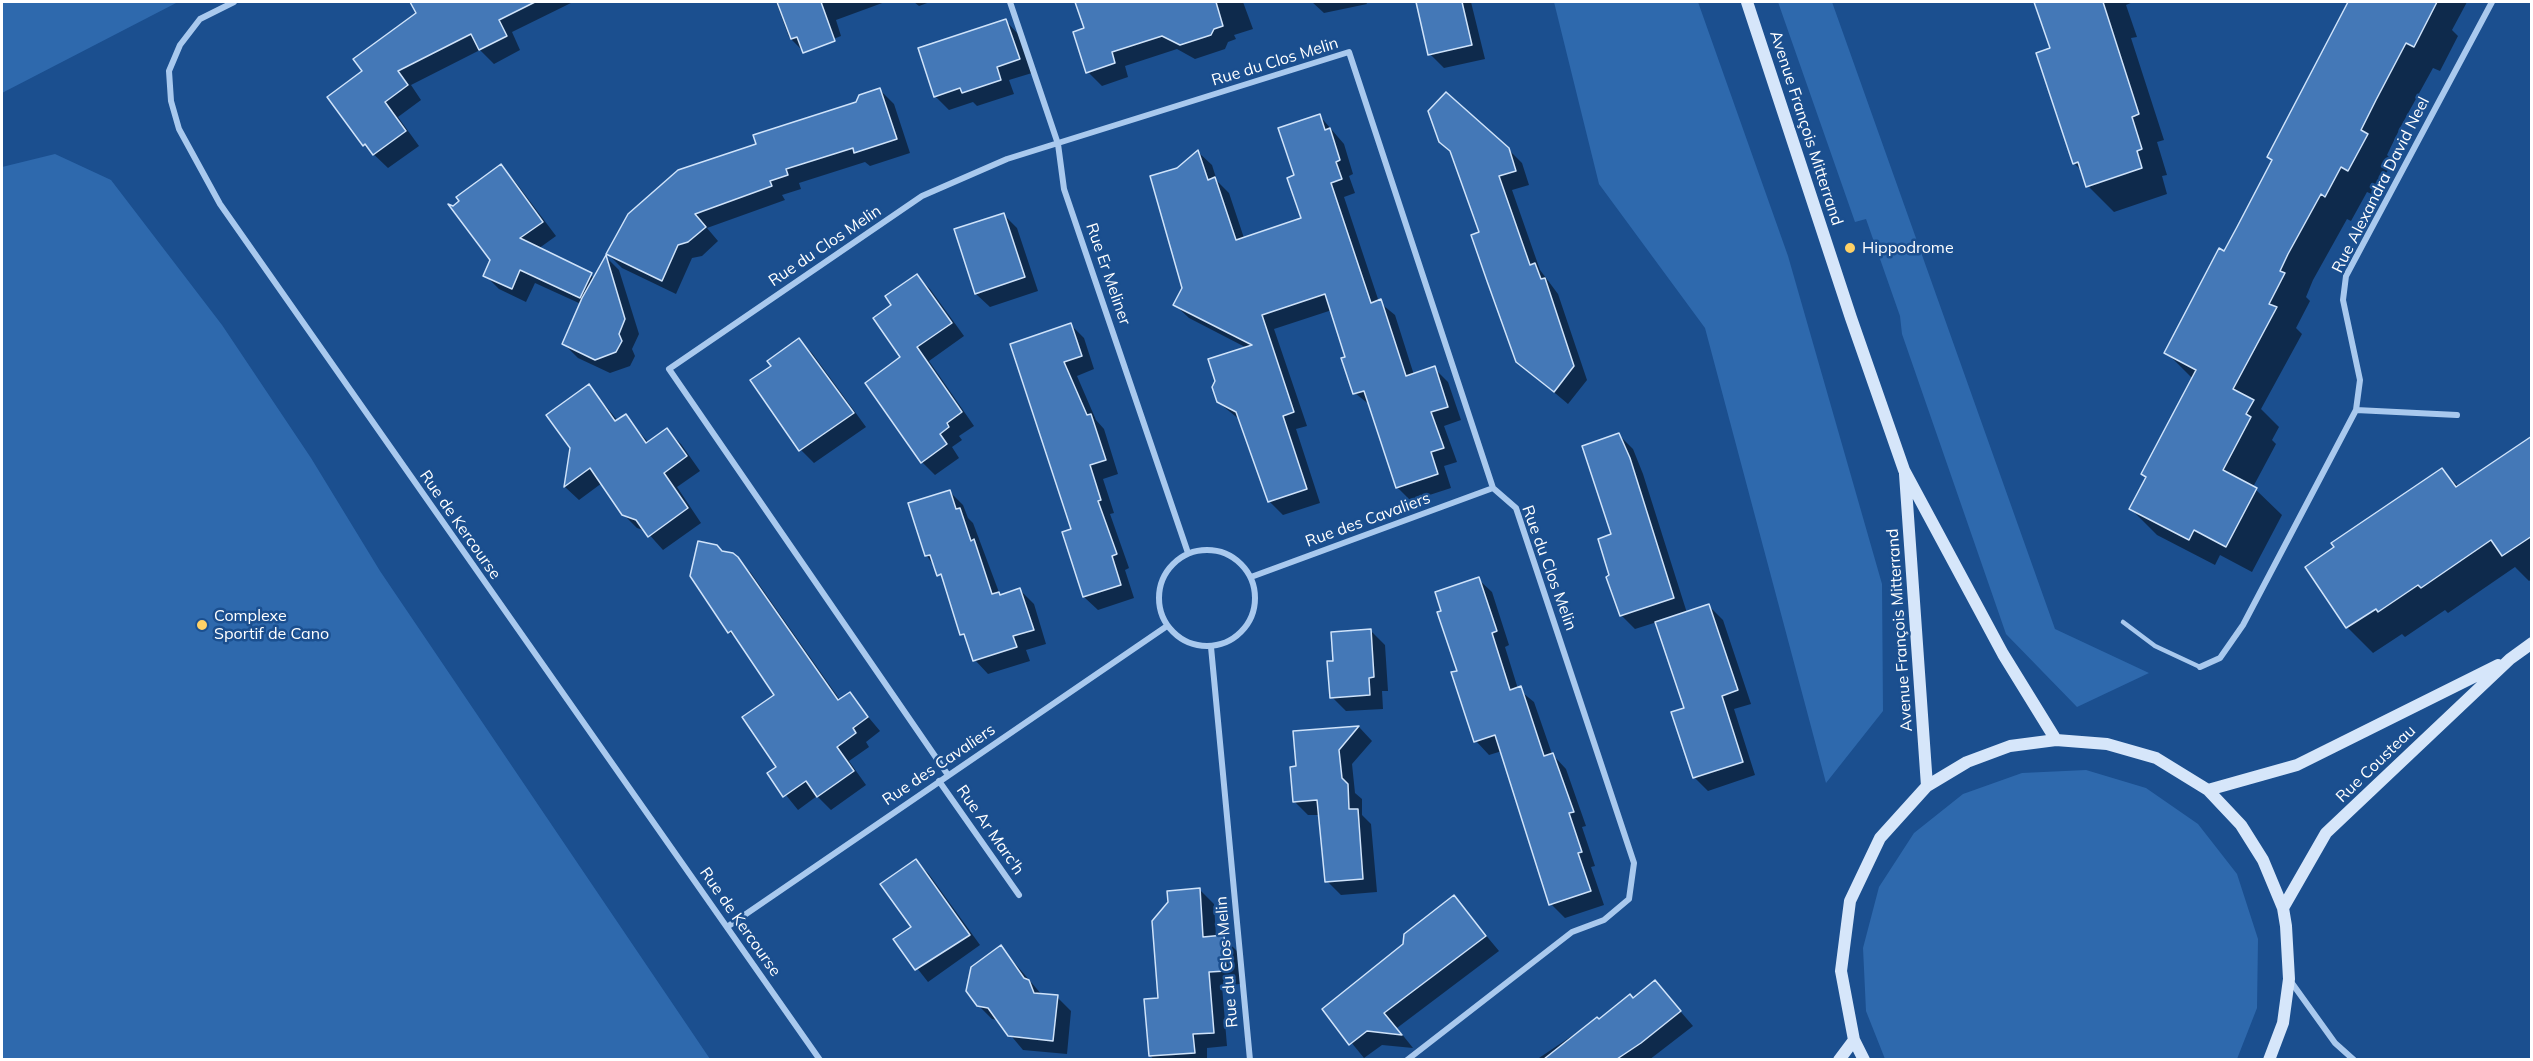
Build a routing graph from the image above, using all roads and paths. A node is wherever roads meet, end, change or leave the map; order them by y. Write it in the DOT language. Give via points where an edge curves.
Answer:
graph roads {
  1 [pos="234,2"];
  2 [pos="1010,2"];
  3 [pos="1747,2"];
  4 [pos="2492,2"];
  5 [pos="1058,144"];
  6 [pos="2356,410"];
  7 [pos="2457,415"];
  8 [pos="1904,470"];
  9 [pos="1493,488"];
  10 [pos="1188,553"];
  11 [pos="1251,577"];
  12 [pos="2123,622"];
  13 [pos="1167,626"];
  14 [pos="2532,643"];
  15 [pos="1212,647"];
  16 [pos="2510,659"];
  17 [pos="2200,667"];
  18 [pos="2056,740"];
  19 [pos="948,775"];
  20 [pos="939,781"];
  21 [pos="1927,786"];
  22 [pos="2208,790"];
  23 [pos="1019,895"];
  24 [pos="2283,908"];
  25 [pos="727,927"];
  26 [pos="2289,979"];
  27 [pos="1854,1040"];
  28 [pos="820,1059"];
  29 [pos="1250,1059"];
  30 [pos="1407,1059"];
  31 [pos="1839,1059"];
  32 [pos="1864,1059"];
  33 [pos="2269,1059"];
  34 [pos="2354,1059"];
  1 -- 25 [label="street, Rue de Kercourse" via="200,19 180,45 169,71 171,102 179,129 220,204"];
  2 -- 5 [label="street, Rue Er Meliner"];
  3 -- 8 [label="main road, Avenue François Mitterrand"];
  4 -- 6 [label="street, Rue Alexandra David Neel" via="2346,276 2343,300 2360,380"];
  5 -- 9 [label="street, Rue du Clos Melin" via="1348,52"];
  5 -- 10 [label="street, Rue Er Meliner" via="1064,189"];
  5 -- 19 [label="street, Rue du Clos Melin" via="1007,159 922,196 669,369"];
  6 -- 7 [label="street"];
  6 -- 17 [label="street, Rue Alexandra David Neel" via="2243,625 2220,658"];
  8 -- 18 [label="main road, Avenue François Mitterrand" via="2003,654"];
  8 -- 21 [label="main road, Avenue François Mitterrand"];
  9 -- 11 [label="street, Rue des Cavaliers"];
  9 -- 30 [label="street, Rue du Clos Melin" via="1516,508 1634,863 1629,900 1604,920 1572,933"];
  10 -- 11 [label="street" via="1209,550 1227,554"];
  10 -- 13 [label="street" via="1164,578 1161,613"];
  11 -- 15 [label="street" via="1256,594 1252,614 1242,630"];
  12 -- 17 [label="lane" via="2155,646"];
  13 -- 15 [label="street" via="1180,638"];
  13 -- 19 [label="street, Rue des Cavaliers"];
  14 -- 16 [label="main road, Rue Cousteau"];
  15 -- 29 [label="street, Rue du Clos Melin"];
  16 -- 22 [label="main road, Rue Cousteau" via="2297,765"];
  16 -- 24 [label="main road, Rue Cousteau" via="2326,833"];
  18 -- 21 [label="main road" via="2010,746 1967,762"];
  18 -- 22 [label="main road" via="2107,744 2156,759"];
  19 -- 20 [label="street, Rue des Cavaliers"];
  20 -- 23 [label="street, Rue Ar Marc'h"];
  20 -- 25 [label="street, Rue des Cavaliers"];
  21 -- 27 [label="main road" via="1880,838 1850,901 1840,971"];
  22 -- 24 [label="main road" via="2241,825 2263,860"];
  24 -- 26 [label="main road"];
  25 -- 28 [label="street, Rue de Kercourse"];
  26 -- 33 [label="main road" via="2283,1023"];
  26 -- 34 [label="street" via="2335,1043"];
  27 -- 31 [label="main road"];
  27 -- 32 [label="main road"];
}
